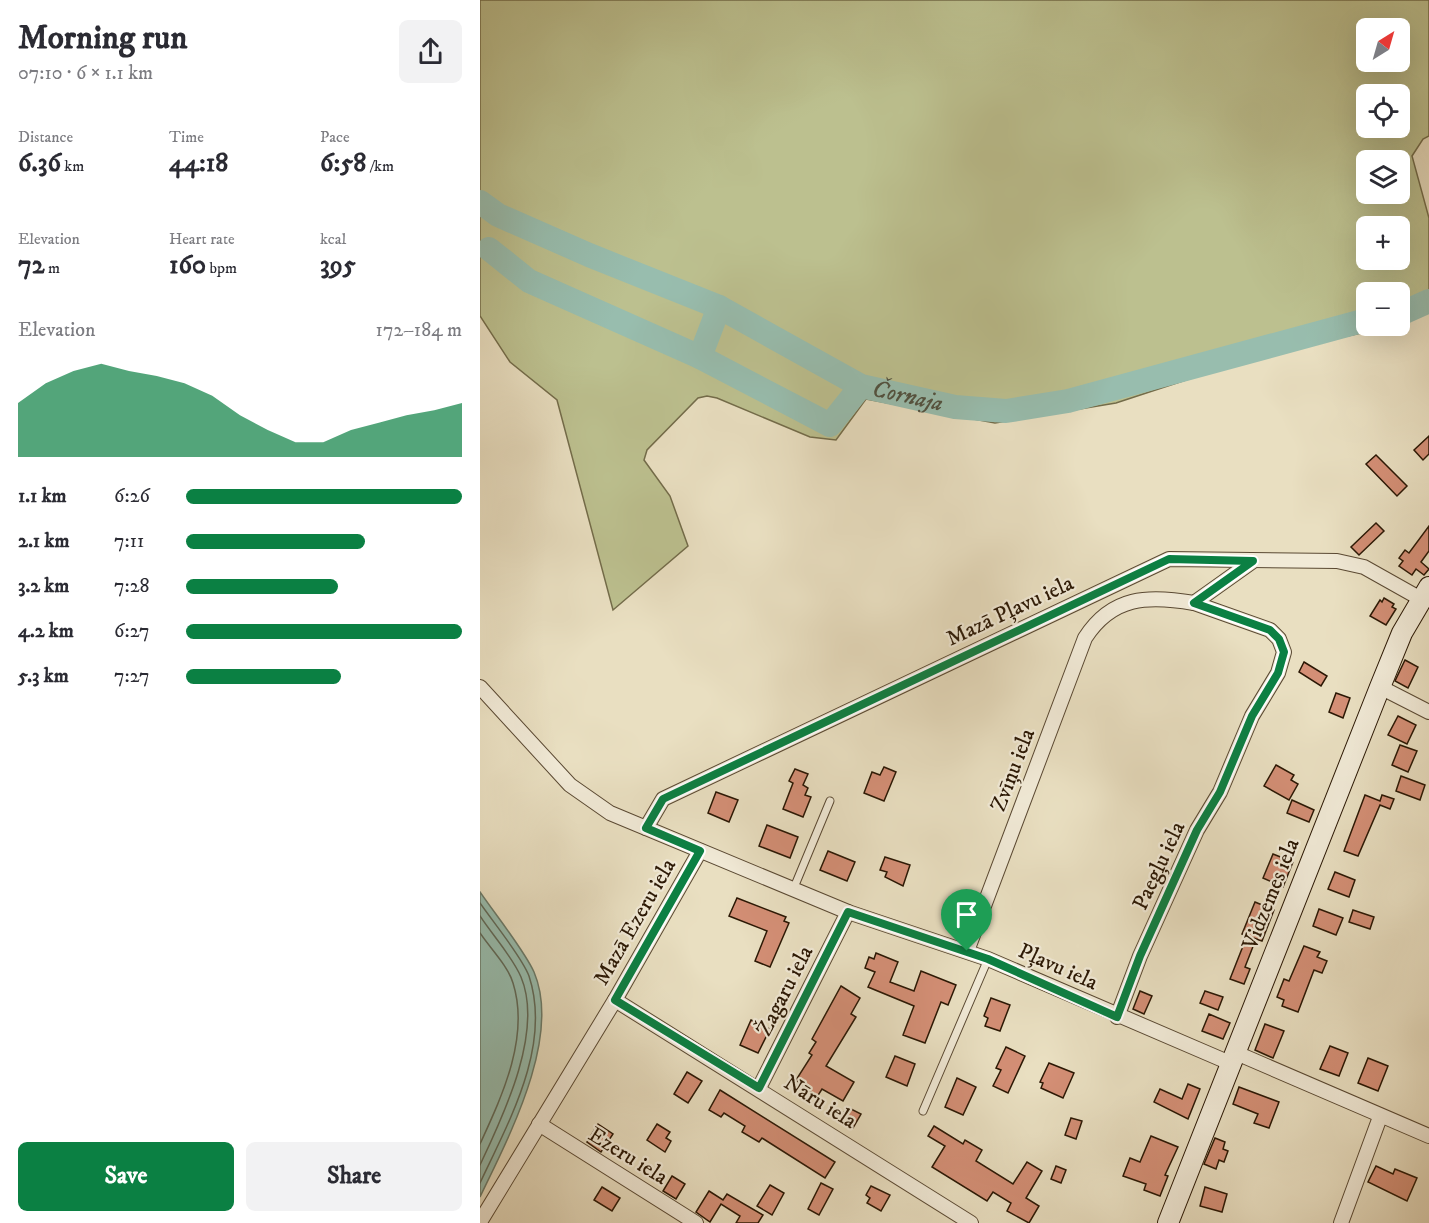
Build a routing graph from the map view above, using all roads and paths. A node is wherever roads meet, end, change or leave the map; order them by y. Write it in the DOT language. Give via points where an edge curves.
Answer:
graph roads {
  1 [pos="1253,561"];
  2 [pos="1425,593"];
  3 [pos="1194,603"];
  4 [pos="480,687"];
  5 [pos="1380,687"];
  6 [pos="1429,712"];
  7 [pos="830,801"];
  8 [pos="646,828"];
  9 [pos="700,851"];
  10 [pos="793,890"];
  11 [pos="848,912"];
  12 [pos="967,951"];
  13 [pos="988,959"];
  14 [pos="615,1000"];
  15 [pos="1117,1017"];
  16 [pos="1232,1058"];
  17 [pos="759,1088"];
  18 [pos="923,1111"];
  19 [pos="1380,1117"];
  20 [pos="539,1124"];
  21 [pos="1429,1136"];
  22 [pos="480,1222"];
  23 [pos="696,1223"];
  24 [pos="970,1223"];
  25 [pos="1168,1223"];
  26 [pos="1341,1223"];
  1 -- 2 [label="street, Mazā Pļavu iela" via="1337,561 1364,567"];
  1 -- 3 [label="street"];
  1 -- 8 [label="street, Mazā Pļavu iela" via="1169,559 663,799"];
  2 -- 5 [label="street, Vidzemes iela" via="1402,633"];
  3 -- 12 [label="street, Zvīņu iela" via="1138,600 1097,619 1085,638"];
  3 -- 15 [label="street, Paegļu iela" via="1270,630 1284,652 1278,673 1252,716 1220,792 1197,830"];
  4 -- 8 [label="street, Mazā Ezeru iela" via="570,785 610,813"];
  5 -- 6 [label="street"];
  5 -- 16 [label="street, Vidzemes iela"];
  7 -- 10 [label="lane"];
  8 -- 9 [label="street, Mazā Ezeru iela"];
  9 -- 10 [label="street, Pļavu iela"];
  9 -- 14 [label="street, Mazā Ezeru iela"];
  10 -- 11 [label="street, Pļavu iela"];
  11 -- 12 [label="street, Pļavu iela"];
  11 -- 17 [label="street, Žagaru iela"];
  12 -- 13 [label="street, Pļavu iela"];
  13 -- 15 [label="street, Pļavu iela"];
  13 -- 18 [label="lane"];
  14 -- 17 [label="street, Nāru iela"];
  14 -- 20 [label="street, Mazā Ezeru iela"];
  15 -- 16 [label="street, Pļavu iela"];
  16 -- 19 [label="street, Pļavu iela" via="1342,1098"];
  16 -- 25 [label="street, Vidzemes iela"];
  17 -- 24 [label="street, Nāru iela"];
  19 -- 21 [label="street, Pļavu iela"];
  19 -- 26 [label="street"];
  20 -- 22 [label="street, Mazā Ezeru iela"];
  20 -- 23 [label="street, Ezeru iela"];
}
